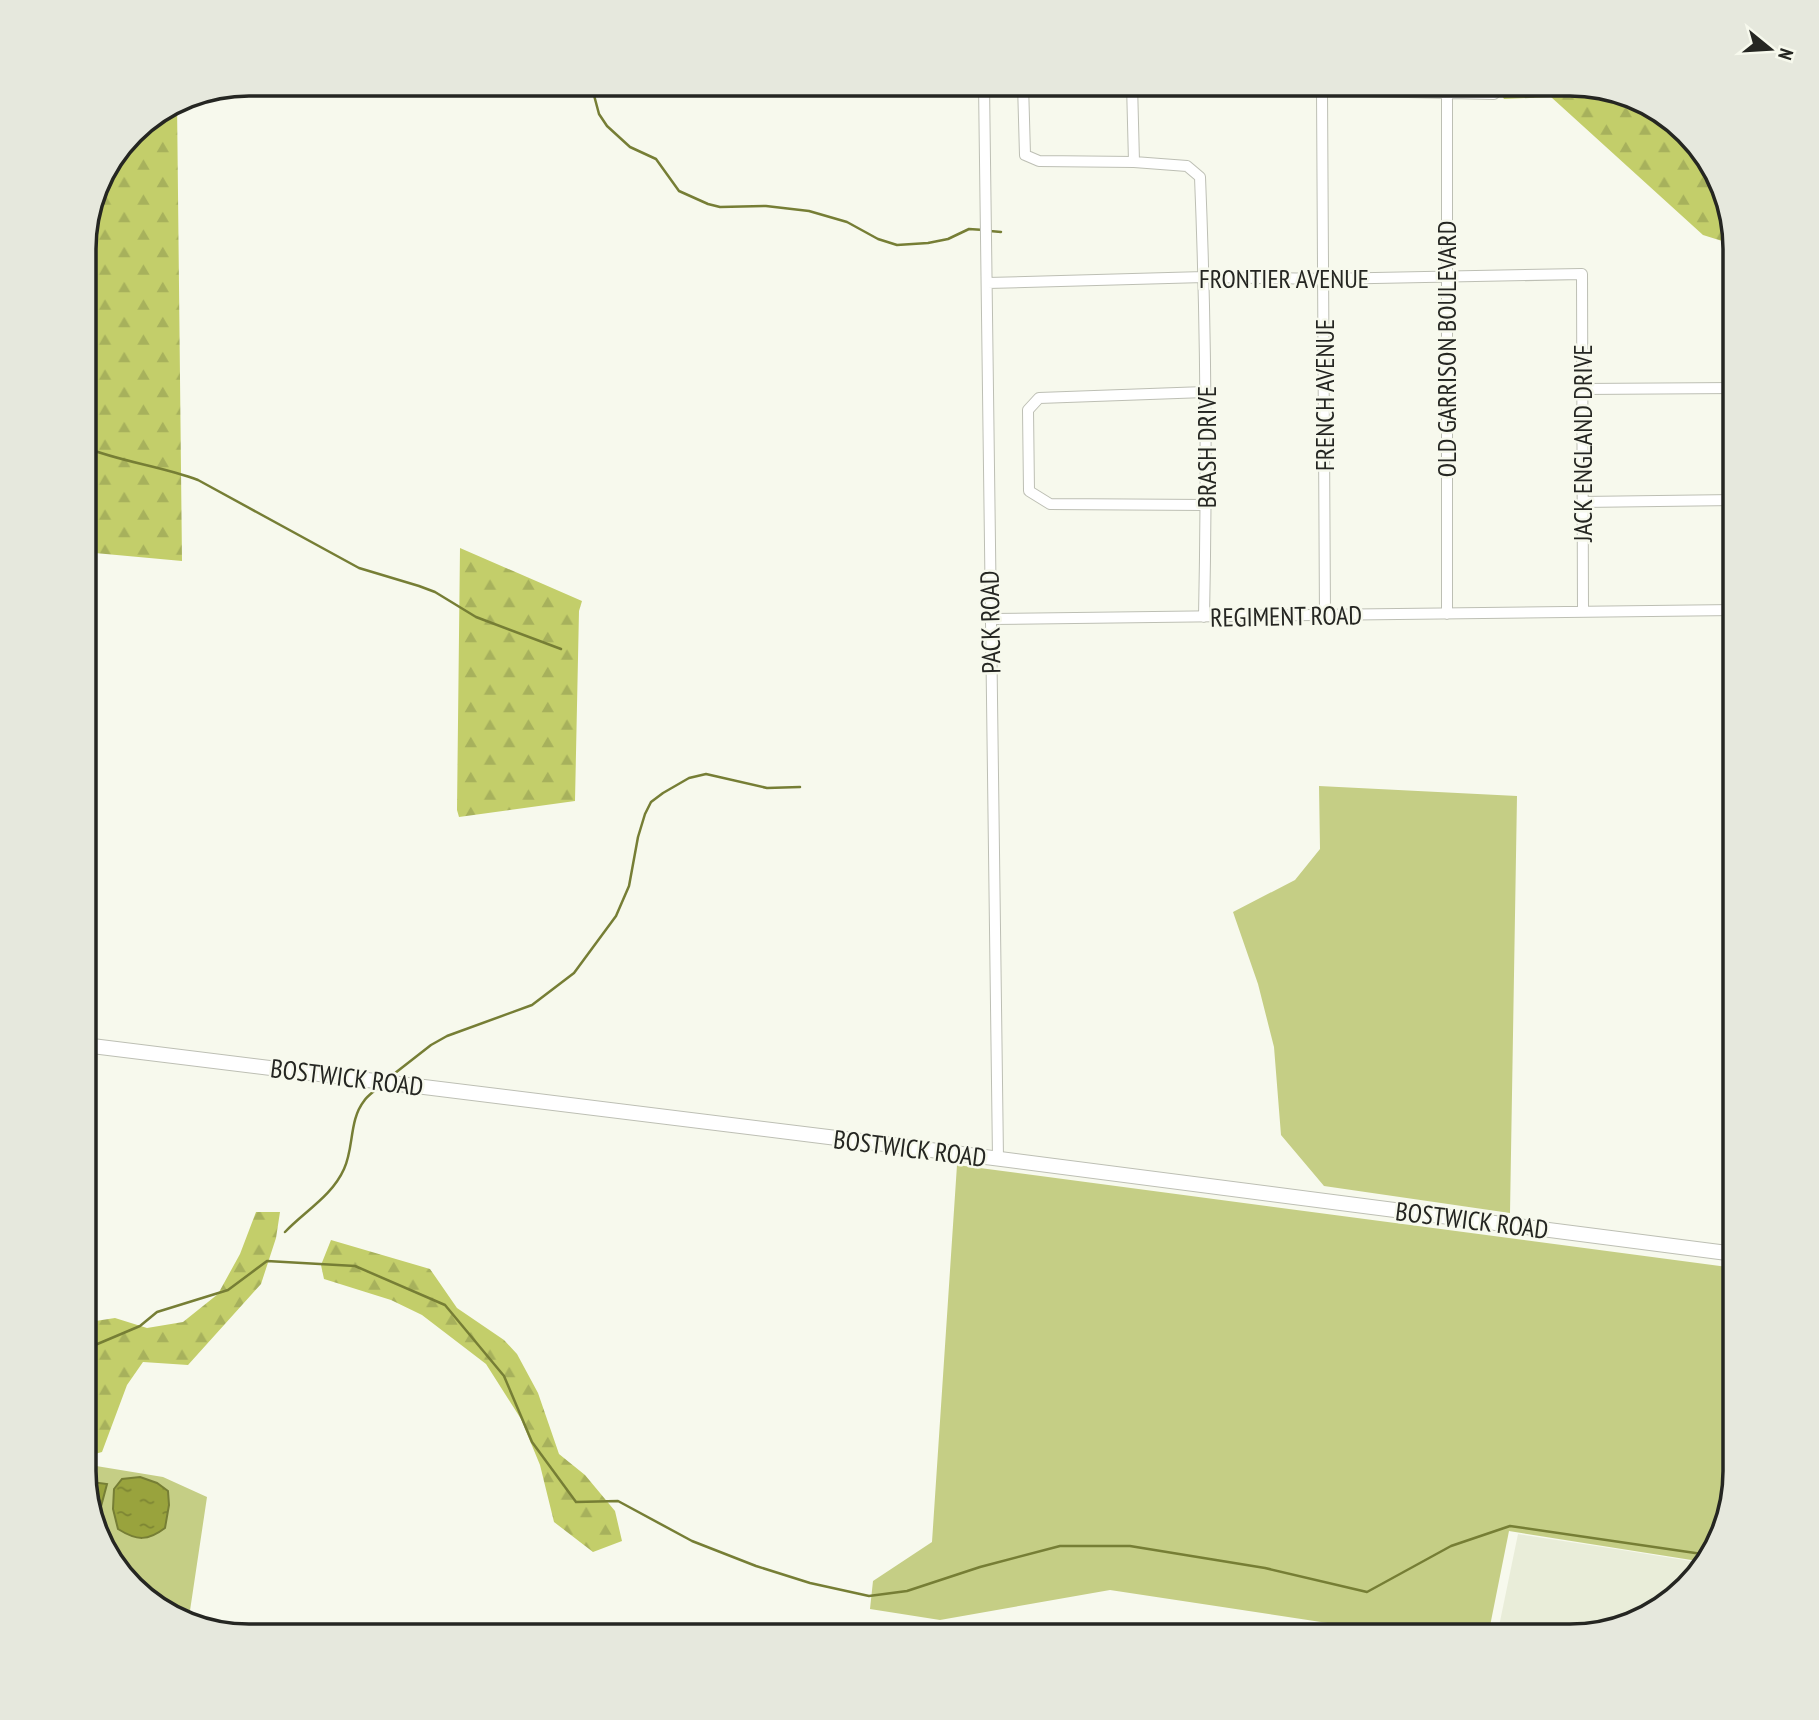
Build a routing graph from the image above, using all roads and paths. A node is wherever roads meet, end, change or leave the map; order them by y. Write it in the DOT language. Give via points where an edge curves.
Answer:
graph roads {
  1 [pos="984,96"];
  2 [pos="1023,96"];
  3 [pos="1132,96"];
  4 [pos="1322,96"];
  5 [pos="1447,96"];
  6 [pos="1134,162"];
  7 [pos="1582,274"];
  8 [pos="1445,276"];
  9 [pos="1204,277"];
  10 [pos="1324,279"];
  11 [pos="987,284"];
  12 [pos="1722,388"];
  13 [pos="1582,389"];
  14 [pos="1205,392"];
  15 [pos="1722,500"];
  16 [pos="1582,502"];
  17 [pos="1206,505"];
  18 [pos="1722,610"];
  19 [pos="1583,611"];
  20 [pos="1447,614"];
  21 [pos="1325,616"];
  22 [pos="1204,617"];
  23 [pos="990,619"];
  24 [pos="97,1047"];
  25 [pos="998,1159"];
  26 [pos="1723,1252"];
  1 -- 11 [label="street, PACK ROAD"];
  2 -- 6 [label="street, BRASH DRIVE" via="1025,155 1039,161"];
  3 -- 6 [label="street"];
  4 -- 10 [label="street, FRENCH AVENUE"];
  5 -- 8 [label="street, OLD GARRISON BOULEVARD"];
  6 -- 9 [label="street, BRASH DRIVE" via="1187,166 1200,177"];
  7 -- 8 [label="street, FRONTIER AVENUE"];
  7 -- 13 [label="street, JACK ENGLAND DRIVE"];
  8 -- 10 [label="street, FRONTIER AVENUE"];
  8 -- 20 [label="street, OLD GARRISON BOULEVARD"];
  9 -- 10 [label="street, FRONTIER AVENUE"];
  9 -- 11 [label="street, FRONTIER AVENUE"];
  9 -- 14 [label="street, BRASH DRIVE"];
  10 -- 21 [label="street, FRENCH AVENUE"];
  11 -- 23 [label="street, PACK ROAD"];
  12 -- 13 [label="street"];
  13 -- 16 [label="street, JACK ENGLAND DRIVE"];
  14 -- 17 [label="street, BRASH DRIVE"];
  14 -- 17 [label="street" via="1039,398 1028,410 1029,491 1050,504"];
  15 -- 16 [label="street"];
  16 -- 19 [label="street, JACK ENGLAND DRIVE"];
  17 -- 22 [label="street, BRASH DRIVE"];
  18 -- 19 [label="street, REGIMENT ROAD"];
  19 -- 20 [label="street, REGIMENT ROAD"];
  20 -- 21 [label="street, REGIMENT ROAD"];
  21 -- 22 [label="street, REGIMENT ROAD"];
  22 -- 23 [label="street, REGIMENT ROAD"];
  23 -- 25 [label="street, PACK ROAD"];
  24 -- 25 [label="main road, BOSTWICK ROAD"];
  25 -- 26 [label="main road, BOSTWICK ROAD"];
}
